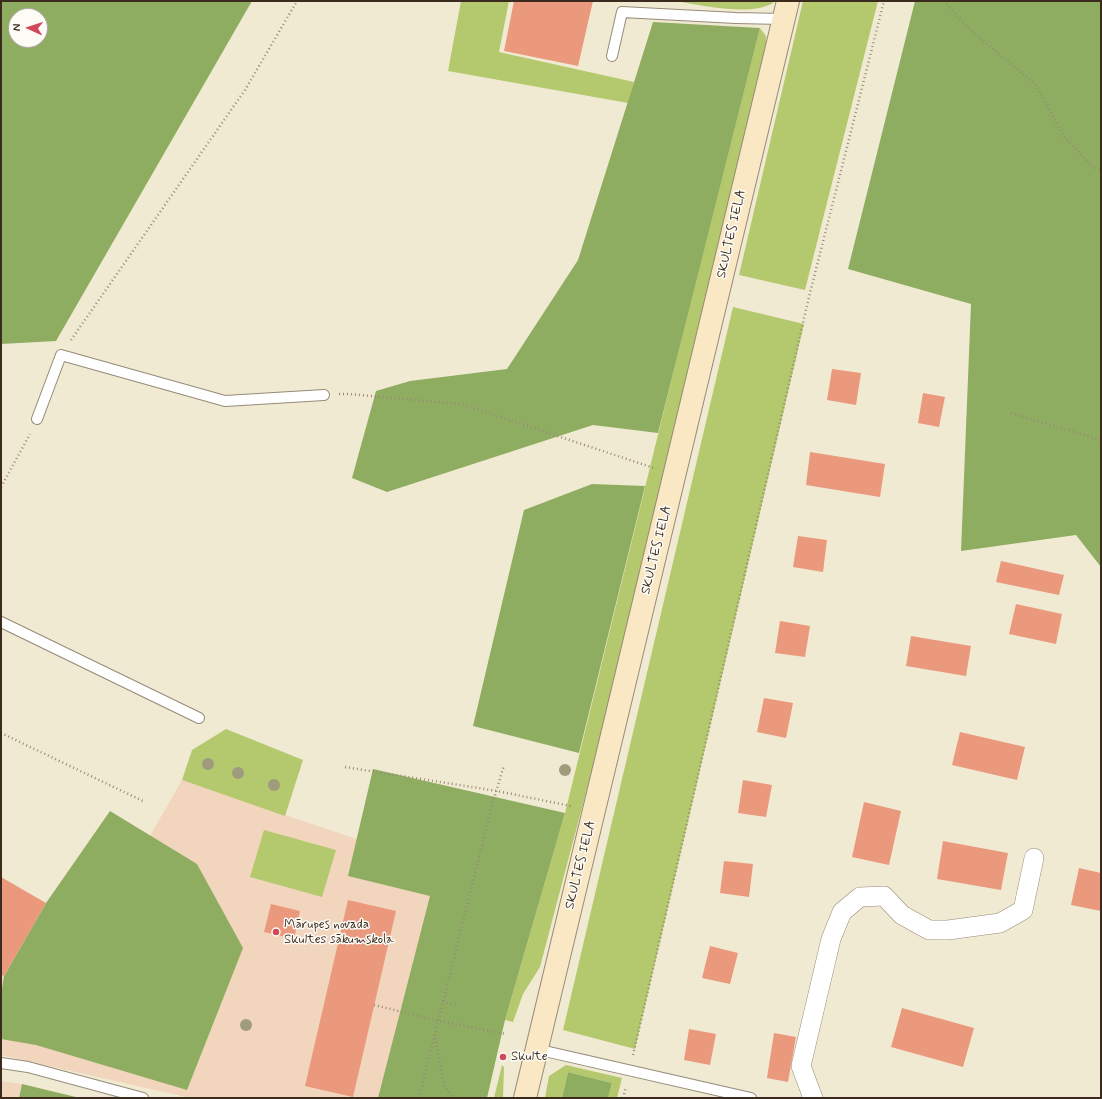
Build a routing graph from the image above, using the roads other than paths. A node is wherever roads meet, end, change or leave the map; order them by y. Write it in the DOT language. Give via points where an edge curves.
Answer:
graph roads {
  1 [pos="786,10"];
  2 [pos="612,56"];
  3 [pos="324,395"];
  4 [pos="37,419"];
  5 [pos="1,622"];
  6 [pos="199,718"];
  7 [pos="1034,858"];
  8 [pos="536,1049"];
  9 [pos="1,1063"];
  10 [pos="143,1098"];
  11 [pos="525,1098"];
  12 [pos="751,1098"];
  13 [pos="813,1098"];
  1 -- 2 [label="lane" via="736,18 622,12"];
  1 -- 8 [label="main road, SKULTES IELA"];
  3 -- 4 [label="lane" via="225,401 60,355"];
  5 -- 6 [label="lane"];
  7 -- 13 [label="street" via="1023,910 1000,923 929,930 902,915 884,896 860,897 842,912 831,939 801,1066"];
  8 -- 11 [label="main road, SKULTES IELA"];
  8 -- 12 [label="lane"];
  9 -- 10 [label="lane" via="28,1067"];
}
